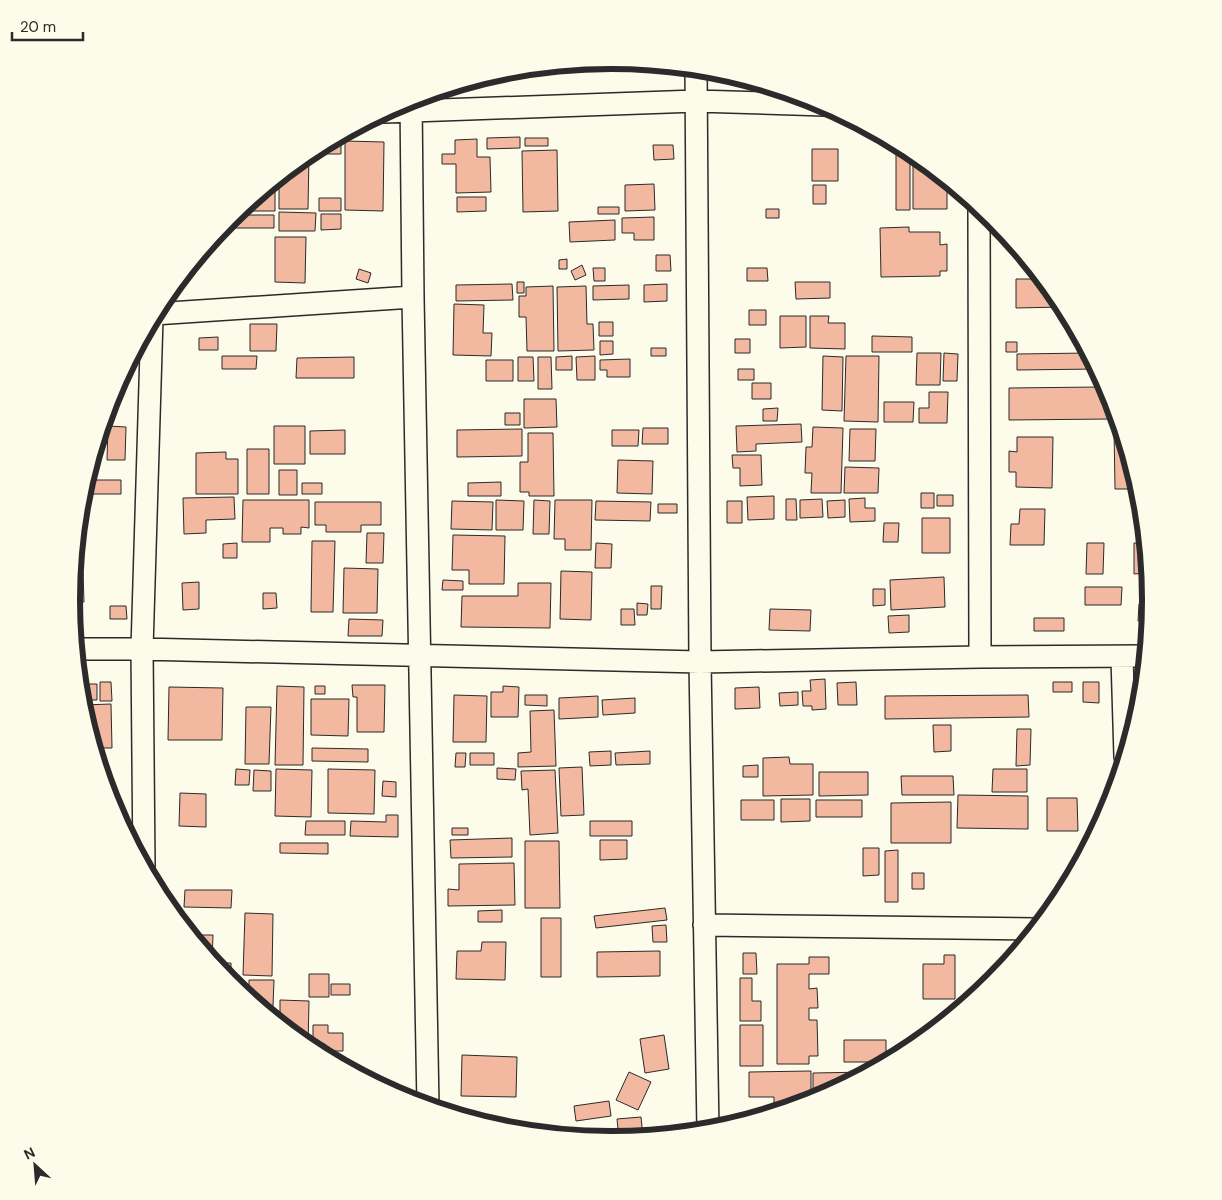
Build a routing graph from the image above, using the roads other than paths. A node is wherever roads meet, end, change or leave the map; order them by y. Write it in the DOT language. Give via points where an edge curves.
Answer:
graph roads {
  1 [pos="696,76"];
  2 [pos="696,101"];
  3 [pos="801,104"];
  4 [pos="419,105"];
  5 [pos="411,108"];
  6 [pos="979,217"];
  7 [pos="413,298"];
  8 [pos="164,313"];
  9 [pos="152,333"];
  10 [pos="82,649"];
  11 [pos="142,649"];
  12 [pos="419,656"];
  13 [pos="980,657"];
  14 [pos="1139,657"];
  15 [pos="1122,658"];
  16 [pos="700,662"];
  17 [pos="1124,736"];
  18 [pos="144,852"];
  19 [pos="704,924"];
  20 [pos="1027,929"];
  21 [pos="428,1098"];
  22 [pos="708,1122"];
  1 -- 2 [label="street"];
  2 -- 3 [label="street"];
  2 -- 4 [label="street"];
  2 -- 16 [label="street"];
  5 -- 7 [label="street"];
  6 -- 13 [label="street"];
  7 -- 8 [label="street"];
  7 -- 12 [label="street"];
  9 -- 11 [label="street"];
  10 -- 11 [label="street"];
  11 -- 12 [label="street"];
  11 -- 18 [label="street"];
  12 -- 16 [label="street"];
  12 -- 21 [label="street"];
  13 -- 15 [label="street"];
  13 -- 16 [label="street"];
  14 -- 15 [label="street"];
  15 -- 17 [label="street"];
  16 -- 19 [label="street"];
  19 -- 20 [label="street"];
  19 -- 22 [label="street"];
}
